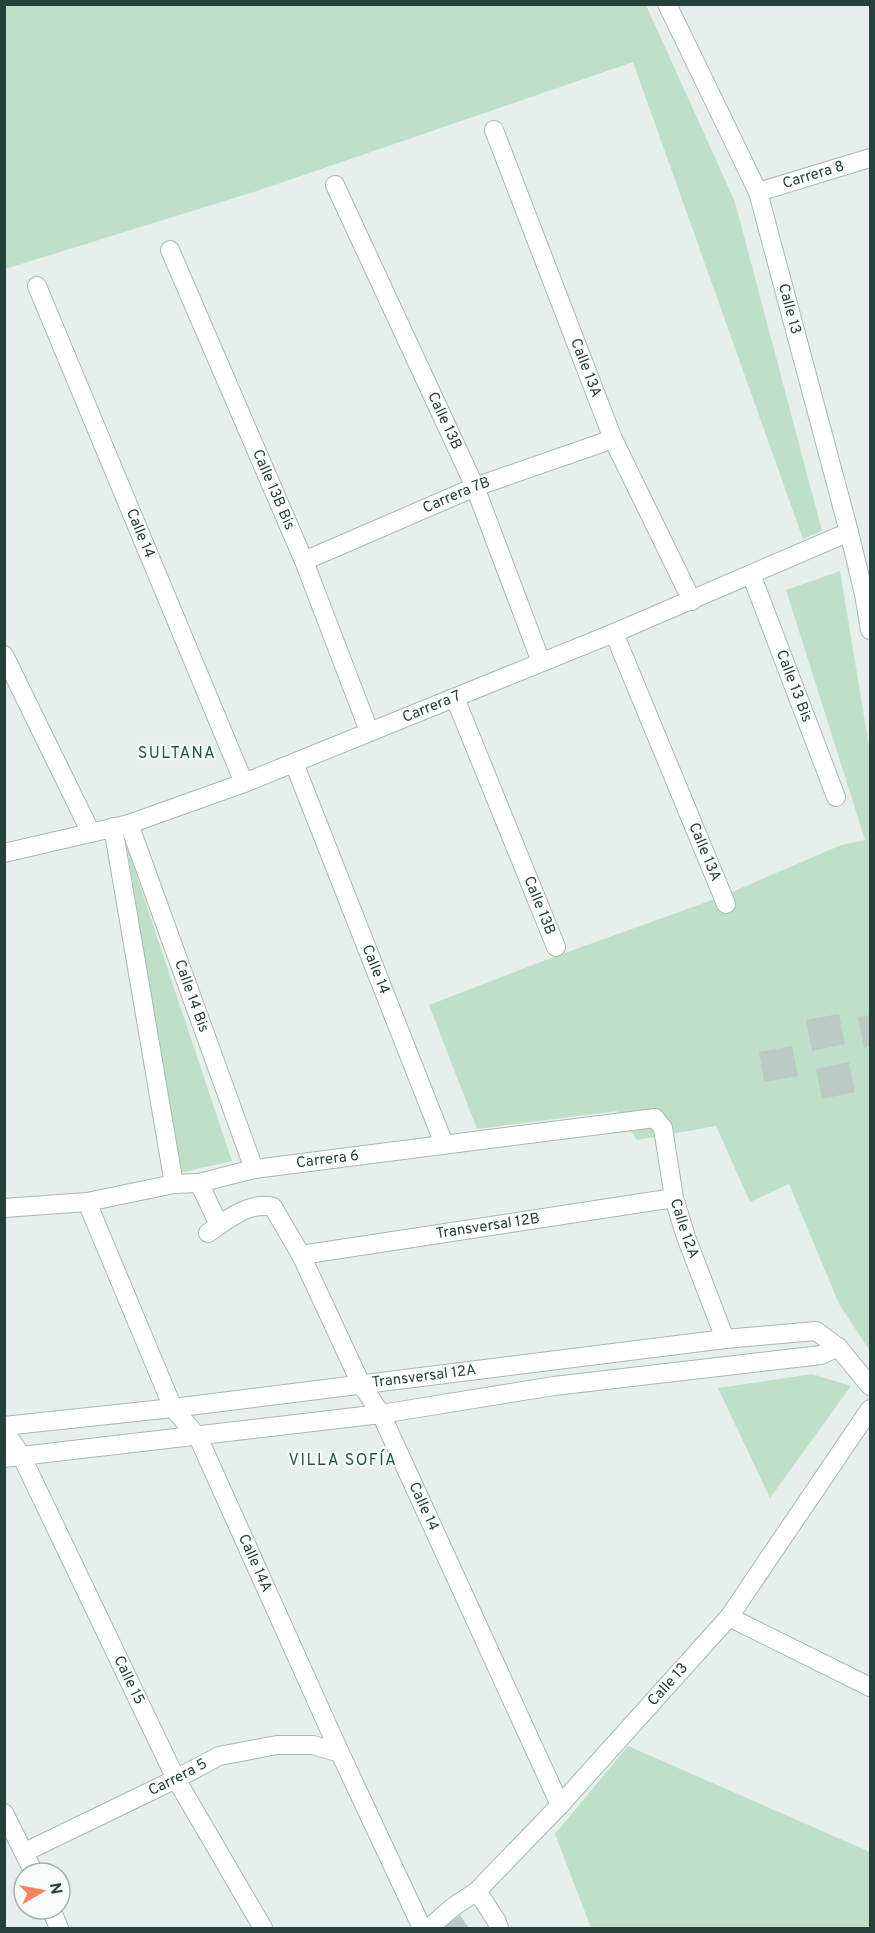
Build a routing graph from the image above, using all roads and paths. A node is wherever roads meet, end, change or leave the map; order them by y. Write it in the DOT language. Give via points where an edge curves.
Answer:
graph roads {
  1 [pos="667,4"];
  2 [pos="494,130"];
  3 [pos="870,158"];
  4 [pos="335,185"];
  5 [pos="758,192"];
  6 [pos="170,250"];
  7 [pos="37,286"];
  8 [pos="613,439"];
  9 [pos="475,487"];
  10 [pos="849,532"];
  11 [pos="303,561"];
  12 [pos="751,574"];
  13 [pos="692,601"];
  14 [pos="870,630"];
  15 [pos="614,633"];
  16 [pos="4,655"];
  17 [pos="541,662"];
  18 [pos="455,698"];
  19 [pos="369,731"];
  20 [pos="294,763"];
  21 [pos="244,783"];
  22 [pos="836,797"];
  23 [pos="121,826"];
  24 [pos="91,833"];
  25 [pos="4,853"];
  26 [pos="726,904"];
  27 [pos="556,946"];
  28 [pos="655,1118"];
  29 [pos="444,1144"];
  30 [pos="254,1169"];
  31 [pos="199,1183"];
  32 [pos="174,1184"];
  33 [pos="674,1198"];
  34 [pos="87,1202"];
  35 [pos="5,1204"];
  36 [pos="301,1255"];
  37 [pos="725,1339"];
  38 [pos="838,1347"];
  39 [pos="361,1384"];
  40 [pos="870,1386"];
  41 [pos="173,1408"];
  42 [pos="870,1409"];
  43 [pos="381,1414"];
  44 [pos="4,1428"];
  45 [pos="198,1437"];
  46 [pos="13,1456"];
  47 [pos="729,1617"];
  48 [pos="870,1687"];
  49 [pos="340,1753"];
  50 [pos="176,1779"];
  51 [pos="560,1805"];
  52 [pos="4,1813"];
  53 [pos="25,1852"];
  54 [pos="29,1861"];
  55 [pos="477,1891"];
  56 [pos="262,1929"];
  57 [pos="422,1929"];
  58 [pos="429,1929"];
  59 [pos="499,1929"];
  1 -- 5 [label="street, Calle 13"];
  2 -- 8 [label="street, Calle 13A"];
  3 -- 5 [label="street, Carrera 8"];
  4 -- 9 [label="street, Calle 13B"];
  5 -- 10 [label="street, Calle 13"];
  6 -- 11 [label="street, Calle 13B Bis"];
  7 -- 21 [label="street, Calle 14"];
  8 -- 9 [label="street, Carrera 7B"];
  8 -- 13 [label="street, Calle 13A"];
  9 -- 11 [label="street, Carrera 7B"];
  9 -- 17 [label="street, Calle 13B"];
  10 -- 12 [label="street, Carrera 7"];
  10 -- 14 [label="street, Calle 13"];
  11 -- 19 [label="street, Calle 13B Bis"];
  12 -- 13 [label="street, Carrera 7"];
  12 -- 22 [label="street, Calle 13 Bis"];
  13 -- 15 [label="street, Carrera 7"];
  15 -- 17 [label="street, Carrera 7"];
  15 -- 26 [label="street, Calle 13A"];
  16 -- 24 [label="street"];
  17 -- 18 [label="street, Carrera 7"];
  18 -- 19 [label="street, Carrera 7"];
  18 -- 27 [label="street, Calle 13B"];
  19 -- 20 [label="street, Carrera 7"];
  20 -- 21 [label="street, Carrera 7"];
  20 -- 29 [label="street, Calle 14"];
  21 -- 23 [label="street, Carrera 7"];
  23 -- 24 [label="street, Carrera 7"];
  23 -- 30 [label="street, Calle 14 Bis"];
  23 -- 32 [label="street"];
  24 -- 25 [label="street, Carrera 7"];
  28 -- 29 [label="street, Carrera 6"];
  28 -- 33 [label="street, Calle 12A" via="663,1128"];
  29 -- 30 [label="street, Carrera 6"];
  30 -- 31 [label="street, Carrera 6"];
  31 -- 32 [label="street, Carrera 6"];
  31 -- 36 [label="street, Calle 14" via="214,1229 245,1209 261,1204 273,1207"];
  32 -- 34 [label="street, Carrera 6"];
  33 -- 36 [label="street, Transversal 12B"];
  33 -- 37 [label="street, Calle 12A"];
  34 -- 35 [label="street, Carrera 6"];
  34 -- 41 [label="street, Calle 14A"];
  36 -- 39 [label="street, Calle 14"];
  37 -- 38 [label="street, Transversal 12A" via="816,1331"];
  37 -- 39 [label="street, Transversal 12A"];
  38 -- 40 [label="street, Transversal 12A"];
  38 -- 43 [label="street, Transversal 12A" via="821,1355 554,1386"];
  39 -- 41 [label="street, Transversal 12A"];
  39 -- 43 [label="street, Calle 14"];
  41 -- 44 [label="street, Transversal 12A"];
  41 -- 45 [label="street, Calle 14A"];
  42 -- 47 [label="street, Calle 13"];
  43 -- 45 [label="street, Transversal 12A"];
  43 -- 51 [label="street, Calle 14"];
  44 -- 46 [label="street, Calle 15"];
  45 -- 46 [label="street, Transversal 12A"];
  45 -- 49 [label="street, Calle 14A"];
  46 -- 50 [label="street, Calle 15"];
  47 -- 48 [label="street"];
  47 -- 51 [label="street, Calle 13"];
  49 -- 50 [label="street, Carrera 5" via="313,1745 277,1745 219,1756"];
  49 -- 57 [label="street, Calle 14A"];
  50 -- 53 [label="street, Carrera 5"];
  50 -- 56 [label="street, Calle 15"];
  51 -- 55 [label="street, Calle 13"];
  52 -- 53 [label="street"];
  53 -- 54 [label="street"];
  55 -- 58 [label="street, Calle 13"];
  55 -- 59 [label="street"];
}
